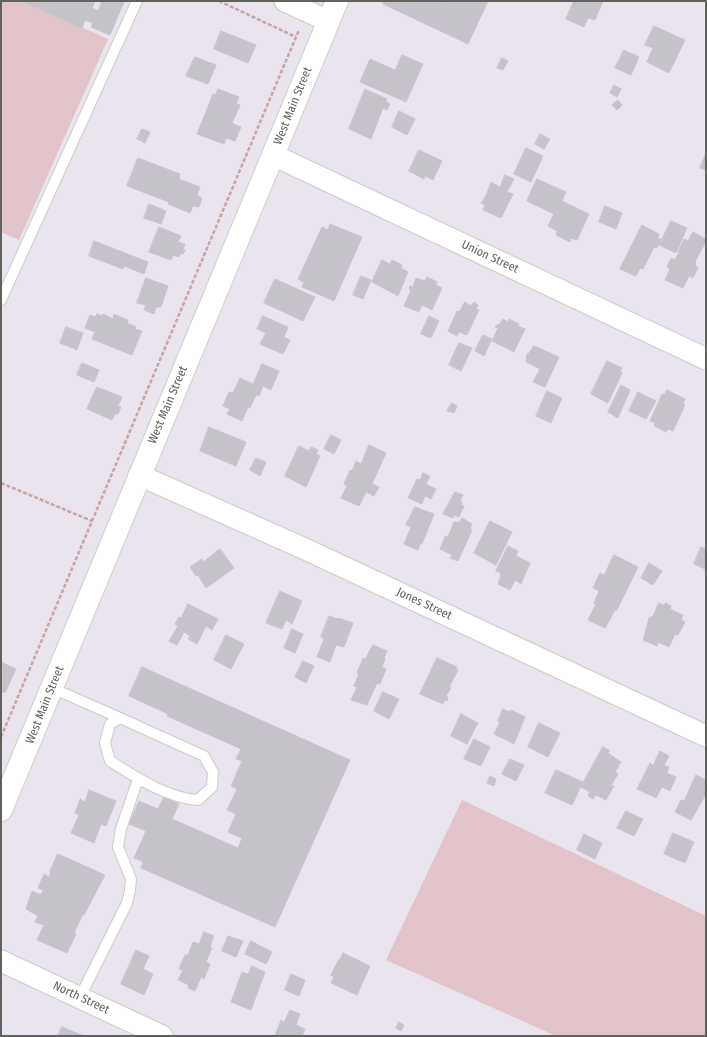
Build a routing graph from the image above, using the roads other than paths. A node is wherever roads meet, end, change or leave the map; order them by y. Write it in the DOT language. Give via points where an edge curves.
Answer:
graph roads {
  1 [pos="137,1"];
  2 [pos="285,1"];
  3 [pos="337,1"];
  4 [pos="328,21"];
  5 [pos="273,155"];
  6 [pos="1,300"];
  7 [pos="706,359"];
  8 [pos="139,475"];
  9 [pos="52,688"];
  10 [pos="120,718"];
  11 [pos="706,736"];
  12 [pos="7,778"];
  13 [pos="138,779"];
  14 [pos="1,810"];
  15 [pos="1,961"];
  16 [pos="80,997"];
  17 [pos="162,1036"];
  1 -- 6 [label="lane"];
  2 -- 4 [label="street"];
  3 -- 4 [label="main road, West Main Street"];
  4 -- 5 [label="main road, West Main Street"];
  5 -- 7 [label="street, Union Street"];
  5 -- 8 [label="main road, West Main Street"];
  8 -- 9 [label="main road, West Main Street"];
  8 -- 11 [label="street, Jones Street" via="320,556"];
  9 -- 10 [label="lane"];
  9 -- 12 [label="main road, West Main Street"];
  10 -- 13 [label="lane" via="110,724 105,743 110,761"];
  10 -- 13 [label="lane" via="204,756 213,772 212,787 198,800 184,799"];
  12 -- 14 [label="main road, West Main Street"];
  13 -- 16 [label="lane" via="121,829 118,847 131,879 127,903"];
  15 -- 16 [label="street, North Street"];
  16 -- 17 [label="street, North Street"];
}
